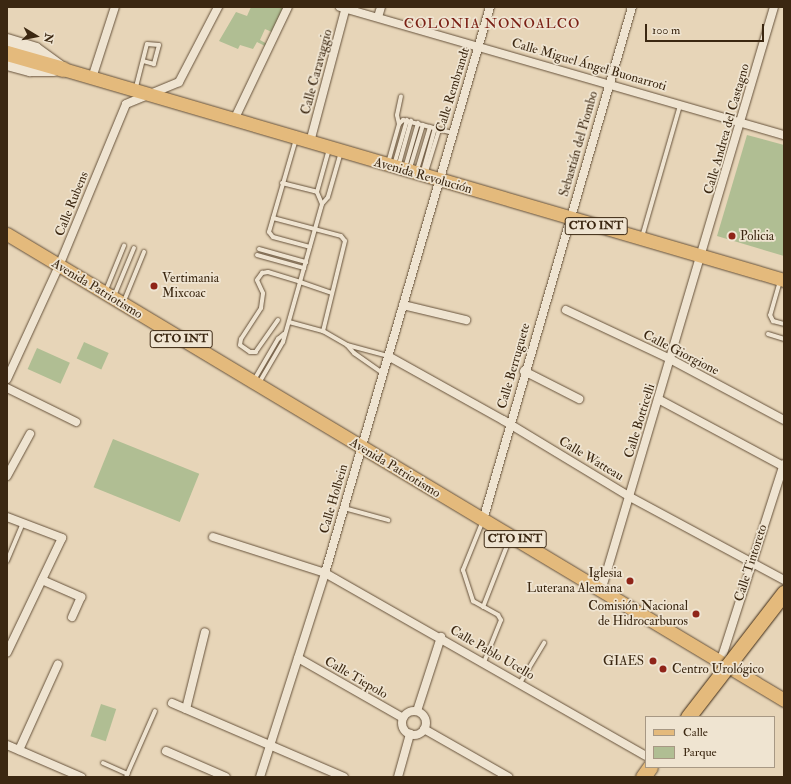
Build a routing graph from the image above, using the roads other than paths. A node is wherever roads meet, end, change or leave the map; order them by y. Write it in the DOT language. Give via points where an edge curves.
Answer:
graph roads {
  1 [pos="115,7"];
  2 [pos="218,7"];
  3 [pos="288,7"];
  4 [pos="381,7"];
  5 [pos="490,7"];
  6 [pos="632,7"];
  7 [pos="774,7"];
  8 [pos="344,8"];
  9 [pos="378,17"];
  10 [pos="7,40"];
  11 [pos="478,46"];
  12 [pos="7,53"];
  13 [pos="143,60"];
  14 [pos="7,64"];
  15 [pos="64,69"];
  16 [pos="92,78"];
  17 [pos="609,84"];
  18 [pos="135,90"];
  19 [pos="150,95"];
  20 [pos="401,96"];
  21 [pos="680,104"];
  22 [pos="234,120"];
  23 [pos="409,121"];
  24 [pos="399,124"];
  25 [pos="420,124"];
  26 [pos="741,124"];
  27 [pos="430,127"];
  28 [pos="437,129"];
  29 [pos="453,133"];
  30 [pos="784,135"];
  31 [pos="296,138"];
  32 [pos="310,142"];
  33 [pos="335,150"];
  34 [pos="407,171"];
  35 [pos="438,181"];
  36 [pos="282,183"];
  37 [pos="317,192"];
  38 [pos="322,204"];
  39 [pos="273,218"];
  40 [pos="569,218"];
  41 [pos="315,229"];
  42 [pos="7,234"];
  43 [pos="641,239"];
  44 [pos="124,246"];
  45 [pos="310,247"];
  46 [pos="134,248"];
  47 [pos="259,249"];
  48 [pos="144,252"];
  49 [pos="257,255"];
  50 [pos="701,256"];
  51 [pos="306,262"];
  52 [pos="59,266"];
  53 [pos="304,268"];
  54 [pos="782,280"];
  55 [pos="300,282"];
  56 [pos="332,293"];
  57 [pos="113,298"];
  58 [pos="403,305"];
  59 [pos="566,310"];
  60 [pos="278,320"];
  61 [pos="466,320"];
  62 [pos="289,322"];
  63 [pos="784,324"];
  64 [pos="323,331"];
  65 [pos="269,333"];
  66 [pos="284,334"];
  67 [pos="768,334"];
  68 [pos="278,338"];
  69 [pos="784,338"];
  70 [pos="283,342"];
  71 [pos="347,344"];
  72 [pos="388,356"];
  73 [pos="670,359"];
  74 [pos="524,371"];
  75 [pos="383,374"];
  76 [pos="7,379"];
  77 [pos="255,384"];
  78 [pos="7,388"];
  79 [pos="579,399"];
  80 [pos="658,399"];
  81 [pos="784,420"];
  82 [pos="76,422"];
  83 [pos="510,425"];
  84 [pos="30,434"];
  85 [pos="361,448"];
  86 [pos="784,465"];
  87 [pos="7,476"];
  88 [pos="630,497"];
  89 [pos="343,508"];
  90 [pos="7,517"];
  91 [pos="388,520"];
  92 [pos="483,520"];
  93 [pos="23,523"];
  94 [pos="212,537"];
  95 [pos="511,537"];
  96 [pos="7,561"];
  97 [pos="750,562"];
  98 [pos="325,573"];
  99 [pos="42,580"];
  100 [pos="784,580"];
  101 [pos="784,588"];
  102 [pos="601,592"];
  103 [pos="784,594"];
  104 [pos="784,599"];
  105 [pos="483,606"];
  106 [pos="72,617"];
  107 [pos="205,632"];
  108 [pos="441,637"];
  109 [pos="544,643"];
  110 [pos="7,653"];
  111 [pos="298,658"];
  112 [pos="484,662"];
  113 [pos="58,664"];
  114 [pos="726,666"];
  115 [pos="520,683"];
  116 [pos="784,700"];
  117 [pos="172,703"];
  118 [pos="186,708"];
  119 [pos="154,711"];
  120 [pos="417,711"];
  121 [pos="683,716"];
  122 [pos="689,716"];
  123 [pos="695,716"];
  124 [pos="403,718"];
  125 [pos="424,729"];
  126 [pos="410,734"];
  127 [pos="7,745"];
  128 [pos="270,746"];
  129 [pos="19,750"];
  130 [pos="166,751"];
  131 [pos="645,755"];
  132 [pos="102,764"];
  133 [pos="646,768"];
  134 [pos="649,768"];
  135 [pos="654,768"];
  136 [pos="127,775"];
  137 [pos="81,777"];
  138 [pos="226,777"];
  139 [pos="260,777"];
  140 [pos="344,777"];
  141 [pos="398,777"];
  142 [pos="508,777"];
  143 [pos="639,777"];
  144 [pos="643,777"];
  145 [pos="647,777"];
  1 -- 16 [label="street"];
  2 -- 19 [label="street, Calle Rubens" via="179,82"];
  3 -- 22 [label="street"];
  4 -- 9 [label="street"];
  5 -- 11 [label="street, Calle Rembrandt"];
  6 -- 17 [label="street, Sebastián del Piombo"];
  7 -- 26 [label="street, Calle Andrea del Castagno"];
  8 -- 9 [label="street, Calle Miguel Ángel Buonarroti"];
  8 -- 32 [label="street, Calle Caravaggio"];
  9 -- 11 [label="street, Calle Miguel Ángel Buonarroti"];
  10 -- 15 [label="main road, Avenida Revolución / CTO INT" via="36,49"];
  11 -- 17 [label="street, Calle Miguel Ángel Buonarroti"];
  11 -- 29 [label="street, Calle Rembrandt"];
  12 -- 15 [label="highway, CTO INT"];
  13 -- 13 [label="lane" via="147,44 159,45 154,64"];
  13 -- 18 [label="lane"];
  14 -- 15 [label="main road, Avenida Revolución / CTO INT" via="30,70"];
  15 -- 16 [label="main road, Avenida Revolución / CTO INT"];
  16 -- 18 [label="main road, Avenida Revolución / CTO INT"];
  17 -- 21 [label="street, Calle Miguel Ángel Buonarroti"];
  17 -- 40 [label="street, Sebastián del Piombo"];
  18 -- 19 [label="main road, Avenida Revolución / CTO INT"];
  19 -- 22 [label="main road, Avenida Revolución / CTO INT"];
  19 -- 52 [label="street, Calle Rubens" via="126,104"];
  20 -- 24 [label="lane" via="396,114"];
  21 -- 26 [label="street, Calle Miguel Ángel Buonarroti"];
  21 -- 43 [label="lane"];
  22 -- 31 [label="main road, Avenida Revolución / CTO INT"];
  23 -- 24 [label="lane"];
  23 -- 25 [label="lane"];
  23 -- 34 [label="lane"];
  24 -- 34 [label="lane"];
  25 -- 27 [label="lane"];
  25 -- 34 [label="lane"];
  26 -- 30 [label="street, Calle Miguel Ángel Buonarroti"];
  26 -- 50 [label="street, Calle Andrea del Castagno"];
  27 -- 28 [label="lane"];
  27 -- 34 [label="lane"];
  28 -- 29 [label="lane"];
  28 -- 34 [label="lane"];
  29 -- 35 [label="street, Calle Rembrandt"];
  31 -- 32 [label="main road, Avenida Revolución / CTO INT"];
  31 -- 36 [label="lane"];
  32 -- 33 [label="main road, Avenida Revolución / CTO INT"];
  33 -- 34 [label="main road, Avenida Revolución / CTO INT"];
  33 -- 37 [label="lane"];
  33 -- 38 [label="lane" via="328,197"];
  34 -- 35 [label="main road, Avenida Revolución / CTO INT"];
  35 -- 40 [label="main road, Avenida Revolución / CTO INT"];
  35 -- 58 [label="street, Calle Holbein"];
  36 -- 37 [label="lane"];
  36 -- 39 [label="lane"];
  37 -- 38 [label="lane"];
  38 -- 41 [label="lane"];
  39 -- 41 [label="lane"];
  39 -- 45 [label="lane" via="269,232 271,236"];
  40 -- 43 [label="main road, Avenida Revolución / CTO INT"];
  40 -- 74 [label="street, Calle Berruguete"];
  41 -- 45 [label="lane"];
  41 -- 56 [label="lane" via="341,236 345,240"];
  42 -- 52 [label="main road, Avenida Patriotismo / CTO INT"];
  43 -- 50 [label="main road, Avenida Revolución / CTO INT"];
  44 -- 57 [label="lane"];
  45 -- 51 [label="lane"];
  46 -- 57 [label="lane"];
  47 -- 51 [label="lane"];
  48 -- 57 [label="lane"];
  49 -- 53 [label="lane"];
  50 -- 54 [label="main road, Avenida Revolución / CTO INT"];
  50 -- 73 [label="street, Calle Botticelli"];
  51 -- 53 [label="lane"];
  52 -- 57 [label="main road, Avenida Patriotismo / CTO INT"];
  52 -- 76 [label="street, Calle Rubens"];
  53 -- 55 [label="lane"];
  54 -- 63 [label="lane" via="770,315 773,321"];
  55 -- 56 [label="lane"];
  55 -- 62 [label="lane"];
  55 -- 65 [label="lane" via="268,272 262,273 257,282 263,293 261,308 241,338 240,344 250,352 256,352"];
  56 -- 64 [label="lane"];
  57 -- 77 [label="main road, Avenida Patriotismo / CTO INT"];
  58 -- 61 [label="street"];
  58 -- 72 [label="street, Calle Holbein"];
  59 -- 73 [label="street, Calle Giorgione"];
  60 -- 65 [label="lane"];
  62 -- 64 [label="lane"];
  62 -- 66 [label="lane"];
  64 -- 71 [label="lane"];
  65 -- 68 [label="lane"];
  66 -- 68 [label="lane"];
  66 -- 70 [label="lane"];
  67 -- 69 [label="lane"];
  68 -- 70 [label="lane"];
  68 -- 77 [label="lane"];
  70 -- 77 [label="lane"];
  71 -- 72 [label="lane"];
  71 -- 75 [label="lane" via="354,353"];
  72 -- 75 [label="street, Calle Holbein"];
  72 -- 83 [label="street, Calle Watteau"];
  73 -- 80 [label="street, Calle Botticelli"];
  73 -- 81 [label="street, Calle Giorgione"];
  74 -- 79 [label="street"];
  74 -- 83 [label="street, Calle Berruguete"];
  75 -- 85 [label="street, Calle Holbein"];
  77 -- 85 [label="main road, Avenida Patriotismo / CTO INT"];
  78 -- 82 [label="street"];
  80 -- 86 [label="street"];
  80 -- 88 [label="street, Calle Botticelli"];
  83 -- 88 [label="street, Calle Watteau"];
  83 -- 92 [label="street, Calle Berruguete"];
  84 -- 87 [label="street"];
  85 -- 89 [label="street, Calle Holbein"];
  85 -- 92 [label="main road, Avenida Patriotismo / CTO INT"];
  86 -- 97 [label="street, Calle Tintoreto"];
  88 -- 97 [label="street, Calle Watteau"];
  88 -- 102 [label="street, Calle Botticelli"];
  89 -- 91 [label="lane"];
  89 -- 98 [label="street, Calle Holbein"];
  90 -- 93 [label="street"];
  92 -- 95 [label="main road, Avenida Patriotismo / CTO INT"];
  92 -- 105 [label="lane" via="463,570 473,601"];
  93 -- 96 [label="lane"];
  93 -- 99 [label="street" via="62,538"];
  94 -- 98 [label="street, Calle Pablo Ucello"];
  95 -- 102 [label="main road, Avenida Patriotismo / CTO INT"];
  95 -- 105 [label="lane"];
  97 -- 100 [label="street, Calle Watteau"];
  97 -- 114 [label="street, Calle Tintoreto"];
  98 -- 108 [label="street, Calle Pablo Ucello"];
  98 -- 111 [label="street, Calle Holbein"];
  99 -- 106 [label="street" via="81,597"];
  99 -- 110 [label="street"];
  101 -- 114 [label="main road, Calle Tintoreto"];
  102 -- 114 [label="main road, Avenida Patriotismo / CTO INT"];
  103 -- 122 [label="highway, bridge"];
  104 -- 114 [label="main road, Calle Tintoreto"];
  105 -- 112 [label="lane" via="498,615 501,620"];
  107 -- 118 [label="street"];
  108 -- 112 [label="street, Calle Pablo Ucello"];
  108 -- 120 [label="street"];
  109 -- 115 [label="lane"];
  111 -- 124 [label="street, Calle Tiepolo"];
  111 -- 128 [label="street, Calle Holbein"];
  112 -- 115 [label="street, Calle Pablo Ucello"];
  113 -- 129 [label="street"];
  114 -- 116 [label="main road, Avenida Patriotismo / CTO INT"];
  114 -- 121 [label="main road, Calle Tintoreto"];
  114 -- 123 [label="main road, Calle Tintoreto"];
  115 -- 131 [label="street, Calle Pablo Ucello"];
  117 -- 118 [label="street"];
  118 -- 128 [label="street"];
  119 -- 136 [label="lane"];
  120 -- 124 [label="street" via="410,712"];
  120 -- 125 [label="street" via="425,718"];
  124 -- 126 [label="street" via="403,727"];
  125 -- 126 [label="street" via="419,733"];
  125 -- 142 [label="street"];
  126 -- 141 [label="street"];
  127 -- 129 [label="street"];
  128 -- 139 [label="street, Calle Holbein"];
  128 -- 140 [label="street"];
  129 -- 137 [label="street"];
  130 -- 138 [label="street"];
  132 -- 136 [label="lane"];
  133 -- 143 [label="main road"];
  134 -- 144 [label="highway"];
  135 -- 145 [label="main road"];
}
